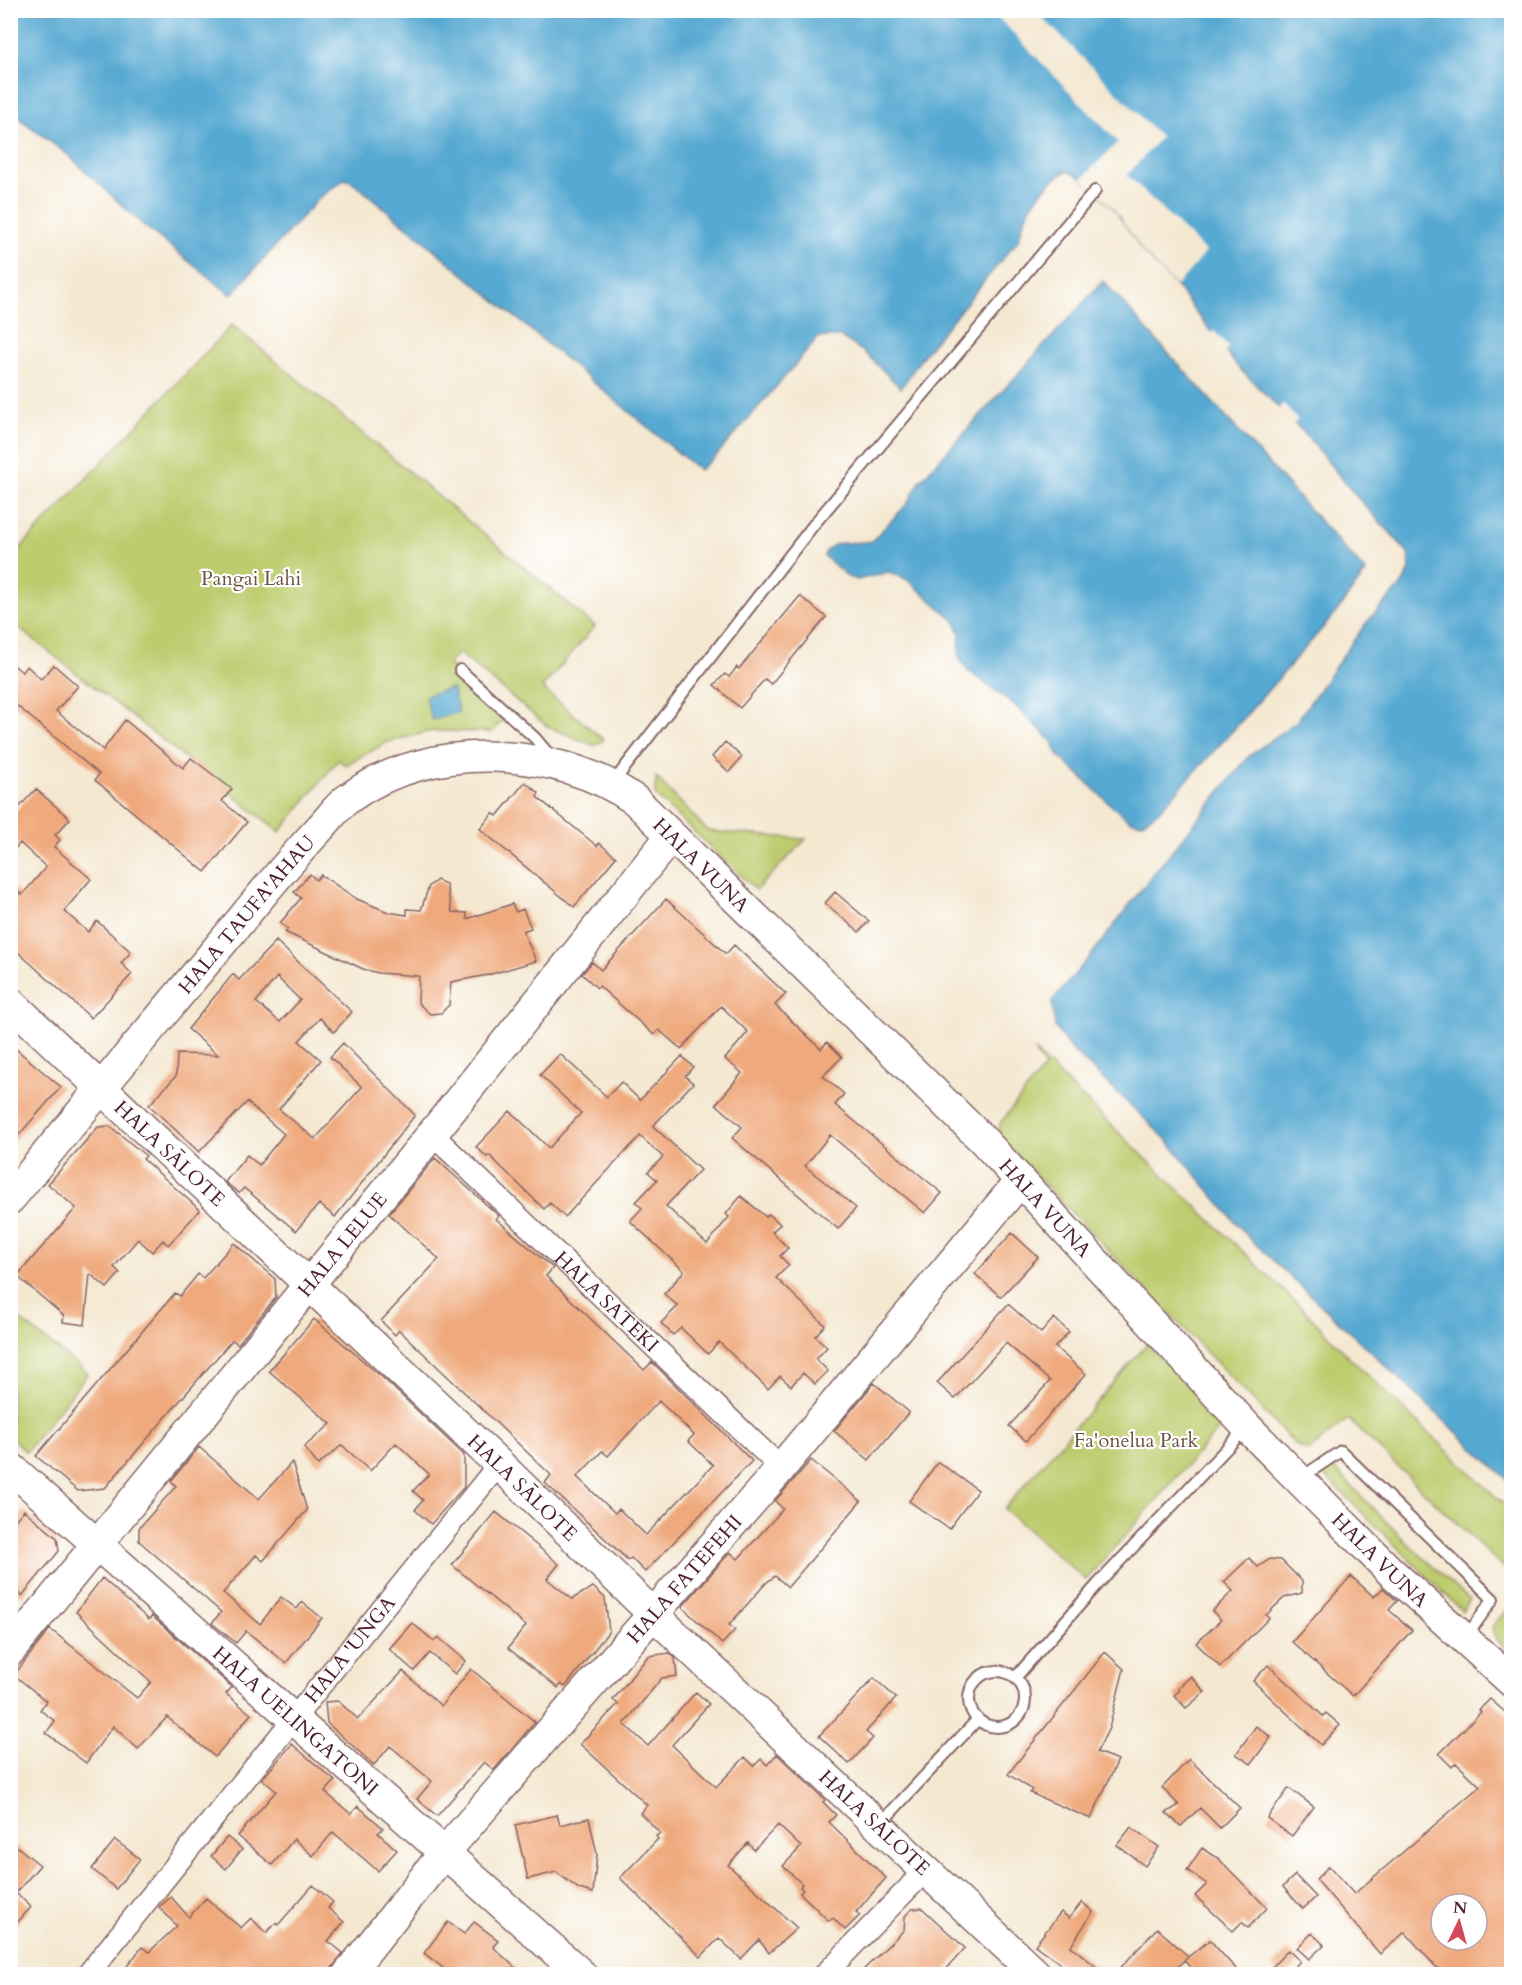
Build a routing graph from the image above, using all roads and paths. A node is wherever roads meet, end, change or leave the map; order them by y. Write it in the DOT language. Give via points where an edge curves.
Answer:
graph roads {
  1 [pos="1095,191"];
  2 [pos="460,670"];
  3 [pos="557,764"];
  4 [pos="612,784"];
  5 [pos="671,836"];
  6 [pos="10,1002"];
  7 [pos="102,1086"];
  8 [pos="432,1134"];
  9 [pos="1020,1181"];
  10 [pos="10,1199"];
  11 [pos="309,1284"];
  12 [pos="1247,1427"];
  13 [pos="499,1464"];
  14 [pos="10,1467"];
  15 [pos="780,1468"];
  16 [pos="1299,1479"];
  17 [pos="97,1544"];
  18 [pos="651,1612"];
  19 [pos="1464,1640"];
  20 [pos="10,1651"];
  21 [pos="1016,1678"];
  22 [pos="1512,1682"];
  23 [pos="294,1719"];
  24 [pos="978,1719"];
  25 [pos="879,1826"];
  26 [pos="442,1854"];
  27 [pos="927,1869"];
  28 [pos="88,1974"];
  29 [pos="348,1974"];
  30 [pos="581,1974"];
  31 [pos="825,1974"];
  32 [pos="1036,1974"];
  1 -- 4 [label="lane" via="815,523"];
  2 -- 3 [label="lane" via="535,738"];
  3 -- 4 [label="main road, HALA VUNA"];
  3 -- 7 [label="main road, HALA TAUFA'AHAU" via="469,759 418,765 382,778 347,798"];
  4 -- 5 [label="main road, HALA VUNA" via="635,800"];
  5 -- 8 [label="main road, HALA LELUE"];
  5 -- 9 [label="main road, HALA VUNA" via="984,1141"];
  6 -- 7 [label="main road, HALA SĀLOTE"];
  7 -- 10 [label="main road, HALA TAUFA'AHAU"];
  7 -- 11 [label="main road, HALA SĀLOTE"];
  8 -- 11 [label="main road, HALA LELUE"];
  8 -- 15 [label="street, HALA SATEKI"];
  9 -- 12 [label="main road, HALA VUNA"];
  9 -- 15 [label="main road, HALA FATEFEHI"];
  11 -- 13 [label="main road, HALA SĀLOTE"];
  11 -- 17 [label="main road, HALA LELUE"];
  12 -- 16 [label="main road, HALA VUNA"];
  12 -- 21 [label="lane" via="1098,1584"];
  13 -- 18 [label="main road, HALA SĀLOTE"];
  13 -- 23 [label="street, HALA 'UNGA"];
  14 -- 17 [label="main road, HALA UELINGATONI"];
  15 -- 18 [label="main road, HALA FATEFEHI"];
  16 -- 19 [label="main road, HALA VUNA"];
  16 -- 19 [label="lane" via="1341,1451 1492,1599"];
  17 -- 20 [label="main road, HALA LELUE"];
  17 -- 23 [label="main road, HALA UELINGATONI"];
  18 -- 25 [label="main road, HALA SĀLOTE"];
  18 -- 26 [label="main road, HALA FATEFEHI"];
  19 -- 22 [label="main road, HALA VUNA"];
  21 -- 24 [label="lane" via="993,1671 976,1680 969,1698"];
  21 -- 24 [label="lane" via="1025,1701 1016,1719 998,1727"];
  23 -- 26 [label="main road, HALA UELINGATONI"];
  23 -- 28 [label="street, HALA 'UNGA"];
  24 -- 25 [label="lane"];
  25 -- 27 [label="main road, HALA SĀLOTE"];
  26 -- 29 [label="main road, HALA FATEFEHI"];
  26 -- 30 [label="main road, HALA UELINGATONI"];
  27 -- 31 [label="street"];
  27 -- 32 [label="main road, HALA SĀLOTE"];
}
